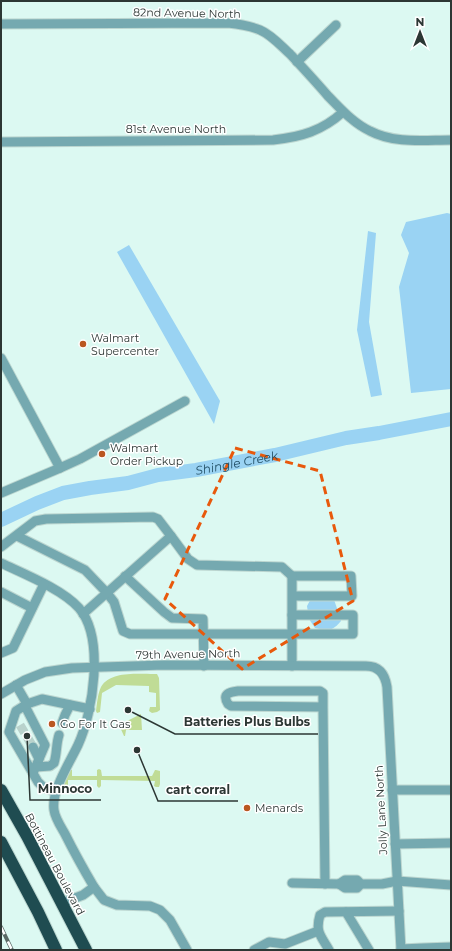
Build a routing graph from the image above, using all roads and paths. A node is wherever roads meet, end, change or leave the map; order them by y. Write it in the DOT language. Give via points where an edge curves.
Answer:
graph roads {
  1 [pos="1,24"];
  2 [pos="336,26"];
  3 [pos="297,62"];
  4 [pos="343,112"];
  5 [pos="451,140"];
  6 [pos="1,142"];
  7 [pos="1,358"];
  8 [pos="185,402"];
  9 [pos="60,468"];
  10 [pos="1,493"];
  11 [pos="17,536"];
  12 [pos="171,536"];
  13 [pos="1,547"];
  14 [pos="1,563"];
  15 [pos="125,576"];
  16 [pos="292,576"];
  17 [pos="44,584"];
  18 [pos="1,592"];
  19 [pos="107,593"];
  20 [pos="292,596"];
  21 [pos="32,608"];
  22 [pos="83,614"];
  23 [pos="292,615"];
  24 [pos="204,634"];
  25 [pos="292,634"];
  26 [pos="1,653"];
  27 [pos="204,666"];
  28 [pos="292,666"];
  29 [pos="94,668"];
  30 [pos="380,670"];
  31 [pos="16,685"];
  32 [pos="1,694"];
  33 [pos="26,705"];
  34 [pos="70,705"];
  35 [pos="323,707"];
  36 [pos="90,709"];
  37 [pos="15,715"];
  38 [pos="62,723"];
  39 [pos="20,725"];
  40 [pos="59,735"];
  41 [pos="33,747"];
  42 [pos="36,766"];
  43 [pos="1,790"];
  44 [pos="392,790"];
  45 [pos="451,790"];
  46 [pos="56,792"];
  47 [pos="1,842"];
  48 [pos="451,843"];
  49 [pos="395,844"];
  50 [pos="397,882"];
  51 [pos="292,883"];
  52 [pos="325,884"];
  53 [pos="451,884"];
  54 [pos="94,887"];
  55 [pos="62,903"];
  56 [pos="399,911"];
  57 [pos="346,912"];
  58 [pos="318,931"];
  59 [pos="451,947"];
  60 [pos="56,950"];
  61 [pos="86,950"];
  62 [pos="187,950"];
  63 [pos="254,950"];
  64 [pos="329,950"];
  65 [pos="368,950"];
  66 [pos="401,950"];
  1 -- 3 [label="street, 82nd Avenue North" via="244,25 267,34"];
  2 -- 3 [label="street"];
  3 -- 4 [label="street, 82nd Avenue North"];
  4 -- 5 [label="street, 82nd Avenue North" via="370,132 384,137 399,140"];
  4 -- 6 [label="street, 81st Avenue North" via="318,129 289,139"];
  7 -- 9 [label="street"];
  8 -- 9 [label="street"];
  9 -- 10 [label="street"];
  11 -- 12 [label="street" via="35,521 46,519 152,517 158,519"];
  11 -- 13 [label="street"];
  11 -- 19 [label="street" via="85,570"];
  12 -- 15 [label="street"];
  12 -- 16 [label="street" via="188,559 197,566 282,567"];
  14 -- 17 [label="street"];
  15 -- 19 [label="street"];
  15 -- 24 [label="street" via="172,618 203,619"];
  16 -- 20 [label="street"];
  16 -- 20 [label="street" via="352,576 352,596"];
  17 -- 21 [label="street"];
  17 -- 22 [label="street" via="68,598"];
  18 -- 21 [label="street"];
  19 -- 22 [label="street"];
  19 -- 24 [label="street" via="114,602 123,631 130,634"];
  20 -- 23 [label="street"];
  21 -- 26 [label="street" via="13,648"];
  22 -- 29 [label="street" via="91,632"];
  23 -- 25 [label="street"];
  23 -- 25 [label="street" via="353,615 353,634"];
  24 -- 25 [label="street"];
  24 -- 27 [label="street"];
  25 -- 28 [label="street"];
  27 -- 28 [label="street, 79th Avenue North"];
  27 -- 29 [label="street, 79th Avenue North"];
  28 -- 30 [label="street, 79th Avenue North" via="373,666"];
  29 -- 31 [label="street, 79th Avenue North" via="45,672"];
  29 -- 36 [label="street"];
  30 -- 44 [label="street, Jolly Lane North" via="387,687"];
  31 -- 32 [label="street, 79th Avenue North"];
  31 -- 33 [label="street"];
  33 -- 34 [label="street" via="44,699"];
  33 -- 37 [label="street" via="16,711"];
  33 -- 42 [label="street" via="45,745"];
  34 -- 36 [label="street"];
  34 -- 38 [label="street"];
  35 -- 35 [label="street" via="231,706 225,698 238,690 320,691 323,693"];
  35 -- 52 [label="street"];
  36 -- 46 [label="street" via="83,734"];
  37 -- 39 [label="street"];
  37 -- 42 [label="street" via="9,732"];
  40 -- 42 [label="street" via="54,763 50,766"];
  41 -- 42 [label="street"];
  42 -- 46 [label="street" via="38,782"];
  43 -- 55 [label="highway, Bottineau Boulevard"];
  44 -- 45 [label="street"];
  44 -- 49 [label="street, Jolly Lane North"];
  46 -- 54 [label="street" via="54,810 58,822"];
  47 -- 60 [label="highway"];
  48 -- 49 [label="street"];
  49 -- 50 [label="street, Jolly Lane North"];
  50 -- 52 [label="street" via="361,884 357,880 345,880 339,884"];
  50 -- 53 [label="street"];
  50 -- 56 [label="street, Jolly Lane North"];
  51 -- 52 [label="street"];
  54 -- 55 [label="street" via="83,895"];
  54 -- 62 [label="street" via="104,900 110,903 150,906 160,910 170,920"];
  55 -- 61 [label="highway, Bottineau Boulevard"];
  56 -- 57 [label="street"];
  56 -- 66 [label="street, Jolly Lane North"];
  57 -- 58 [label="street" via="325,912 320,915"];
  57 -- 65 [label="street"];
  58 -- 63 [label="street" via="285,944 268,942"];
  58 -- 64 [label="street"];
  59 -- 66 [label="street"];
}
